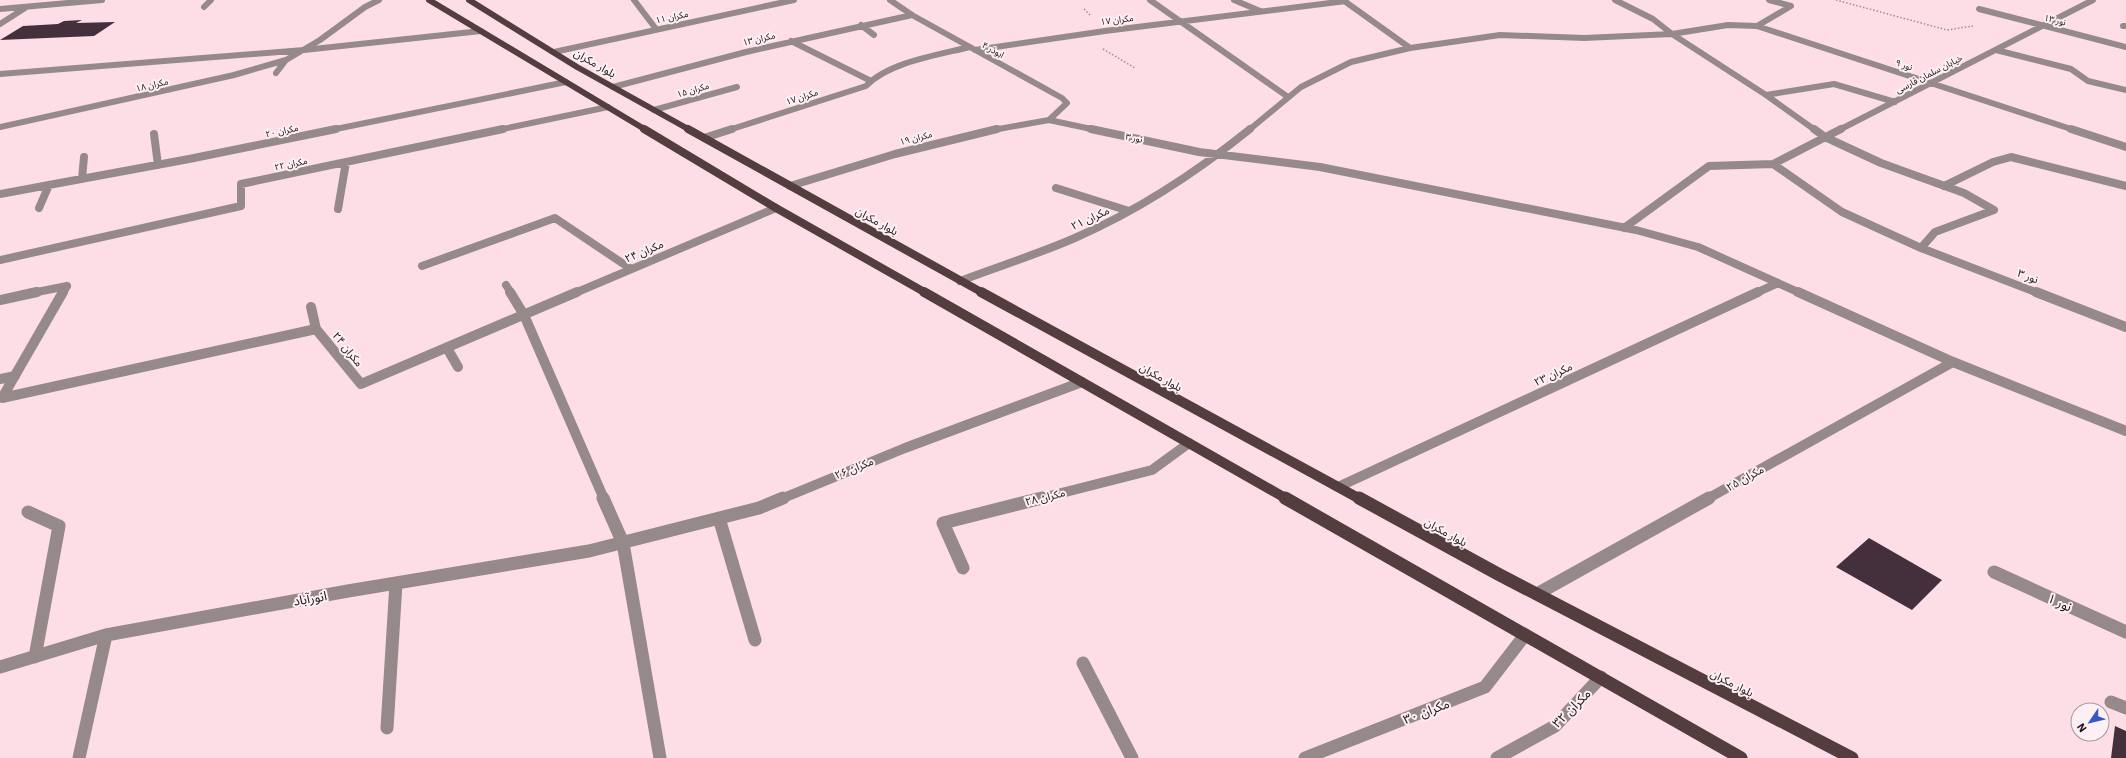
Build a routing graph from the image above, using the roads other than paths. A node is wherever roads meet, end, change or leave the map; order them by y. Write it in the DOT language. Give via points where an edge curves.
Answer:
graph roads {
  1 [pos="102,0"];
  2 [pos="211,0"];
  3 [pos="379,0"];
  4 [pos="429,0"];
  5 [pos="469,0"];
  6 [pos="634,0"];
  7 [pos="794,0"];
  8 [pos="904,0"];
  9 [pos="1150,0"];
  10 [pos="1234,0"];
  11 [pos="1615,0"];
  12 [pos="1769,0"];
  13 [pos="2093,0"];
  14 [pos="891,1"];
  15 [pos="1344,1"];
  16 [pos="26,7"];
  17 [pos="204,7"];
  18 [pos="0,9"];
  19 [pos="1979,9"];
  20 [pos="1261,12"];
  21 [pos="912,15"];
  22 [pos="1181,22"];
  23 [pos="0,24"];
  24 [pos="860,25"];
  25 [pos="1757,26"];
  26 [pos="2042,26"];
  27 [pos="656,29"];
  28 [pos="481,31"];
  29 [pos="1672,34"];
  30 [pos="874,35"];
  31 [pos="791,41"];
  32 [pos="2126,47"];
  33 [pos="1410,48"];
  34 [pos="972,49"];
  35 [pos="304,50"];
  36 [pos="1996,50"];
  37 [pos="554,52"];
  38 [pos="286,60"];
  39 [pos="276,73"];
  40 [pos="0,74"];
  41 [pos="869,80"];
  42 [pos="566,82"];
  43 [pos="1930,84"];
  44 [pos="613,87"];
  45 [pos="737,87"];
  46 [pos="2126,90"];
  47 [pos="1766,95"];
  48 [pos="1288,97"];
  49 [pos="1895,102"];
  50 [pos="608,107"];
  51 [pos="654,110"];
  52 [pos="1049,120"];
  53 [pos="0,127"];
  54 [pos="154,134"];
  55 [pos="704,138"];
  56 [pos="1825,138"];
  57 [pos="2126,147"];
  58 [pos="1218,155"];
  59 [pos="84,157"];
  60 [pos="346,162"];
  61 [pos="1773,164"];
  62 [pos="158,165"];
  63 [pos="82,179"];
  64 [pos="49,185"];
  65 [pos="790,186"];
  66 [pos="1944,186"];
  67 [pos="2126,186"];
  68 [pos="1056,188"];
  69 [pos="0,194"];
  70 [pos="39,208"];
  71 [pos="776,208"];
  72 [pos="338,209"];
  73 [pos="1129,211"];
  74 [pos="1624,228"];
  75 [pos="1921,248"];
  76 [pos="0,260"];
  77 [pos="422,266"];
  78 [pos="631,269"];
  79 [pos="960,281"];
  80 [pos="1778,283"];
  81 [pos="506,284"];
  82 [pos="0,300"];
  83 [pos="311,308"];
  84 [pos="524,315"];
  85 [pos="2126,327"];
  86 [pos="316,329"];
  87 [pos="447,348"];
  88 [pos="1953,362"];
  89 [pos="458,367"];
  90 [pos="14,376"];
  91 [pos="0,379"];
  92 [pos="1082,382"];
  93 [pos="2126,431"];
  94 [pos="1188,443"];
  95 [pos="1338,487"];
  96 [pos="28,512"];
  97 [pos="719,518"];
  98 [pos="623,543"];
  99 [pos="963,568"];
  100 [pos="1994,572"];
  101 [pos="396,583"];
  102 [pos="1537,594"];
  103 [pos="2126,632"];
  104 [pos="106,635"];
  105 [pos="1525,635"];
  106 [pos="755,640"];
  107 [pos="34,657"];
  108 [pos="1083,663"];
  109 [pos="0,667"];
  110 [pos="1601,677"];
  111 [pos="2111,702"];
  112 [pos="2126,708"];
  113 [pos="387,728"];
  114 [pos="79,758"];
  115 [pos="660,758"];
  116 [pos="1132,758"];
  117 [pos="1305,758"];
  118 [pos="1497,758"];
  119 [pos="1741,758"];
  120 [pos="1852,758"];
  1 -- 16 [label="street"];
  2 -- 17 [label="street"];
  3 -- 35 [label="street, مکران ۱۸"];
  4 -- 28 [label="main road"];
  5 -- 37 [label="main road, بلوار مکران"];
  6 -- 27 [label="street"];
  7 -- 27 [label="street, مکران ۱۱"];
  8 -- 14 [label="street"];
  9 -- 22 [label="street"];
  10 -- 20 [label="street"];
  11 -- 29 [label="street" via="1653,18"];
  12 -- 25 [label="street" via="1791,6"];
  13 -- 26 [label="street, خیابان سلمان فارسی"];
  14 -- 21 [label="street, ابوذر ۴"];
  15 -- 20 [label="street, مکران ۱۷"];
  15 -- 33 [label="street"];
  16 -- 18 [label="street"];
  16 -- 23 [label="street"];
  19 -- 26 [label="street, نور ۱۳"];
  20 -- 22 [label="street, مکران ۱۷"];
  21 -- 24 [label="street, مکران ۱۳"];
  21 -- 34 [label="street, ابوذر ۴"];
  22 -- 34 [label="street, مکران ۱۷"];
  22 -- 48 [label="street"];
  24 -- 30 [label="street"];
  24 -- 31 [label="street, مکران ۱۳"];
  25 -- 29 [label="street, نور ۹" via="1728,25"];
  25 -- 43 [label="street, نور ۹"];
  26 -- 32 [label="street, نور ۱۳"];
  26 -- 36 [label="street, خیابان سلمان فارسی"];
  27 -- 37 [label="street, مکران ۱۱"];
  28 -- 35 [label="street, مکران ۱۸"];
  28 -- 42 [label="main road"];
  29 -- 33 [label="street, نور ۹" via="1565,39 1500,36"];
  29 -- 47 [label="street"];
  31 -- 41 [label="street"];
  31 -- 44 [label="street, مکران ۱۳"];
  33 -- 48 [label="street, مکران ۲۱" via="1351,62 1301,87"];
  34 -- 41 [label="street, مکران ۱۷" via="900,66"];
  34 -- 52 [label="street, ابوذر ۴" via="1062,98 1067,103"];
  35 -- 38 [label="street, مکران ۱۸"];
  35 -- 40 [label="street, مکران ۱۸"];
  36 -- 43 [label="street, خیابان سلمان فارسی"];
  36 -- 46 [label="street" via="2071,69 2088,81"];
  37 -- 44 [label="main road, بلوار مکران"];
  38 -- 39 [label="street"];
  38 -- 53 [label="street, مکران ۱۸" via="234,75"];
  41 -- 55 [label="street, مکران ۱۷" via="866,86"];
  42 -- 50 [label="main road"];
  42 -- 62 [label="street, مکران ۲۰"];
  43 -- 49 [label="street, خیابان سلمان فارسی"];
  43 -- 57 [label="street, نور ۹"];
  44 -- 51 [label="main road, بلوار مکران"];
  45 -- 51 [label="street, مکران ۱۵"];
  47 -- 49 [label="street" via="1834,84"];
  47 -- 56 [label="street"];
  48 -- 58 [label="street, مکران ۲۱"];
  49 -- 56 [label="street, خیابان سلمان فارسی"];
  50 -- 60 [label="street, مکران ۲۲"];
  50 -- 71 [label="main road"];
  51 -- 55 [label="main road, بلوار مکران"];
  52 -- 58 [label="street, نور ۳"];
  52 -- 65 [label="street, مکران ۱۹" via="1013,125 895,154"];
  54 -- 62 [label="street"];
  55 -- 65 [label="main road, بلوار مکران"];
  56 -- 61 [label="street, خیابان سلمان فارسی"];
  56 -- 66 [label="street" via="1881,163"];
  58 -- 73 [label="street, مکران ۲۱"];
  58 -- 74 [label="street, نور ۳" via="1320,167"];
  59 -- 63 [label="street"];
  60 -- 72 [label="street"];
  60 -- 76 [label="street, مکران ۲۲" via="241,184 241,206"];
  61 -- 74 [label="street" via="1709,166"];
  61 -- 75 [label="street, نور ۳" via="1842,212"];
  62 -- 63 [label="street, مکران ۲۰"];
  63 -- 64 [label="street, مکران ۲۰"];
  64 -- 69 [label="street, مکران ۲۰"];
  64 -- 70 [label="street"];
  65 -- 79 [label="main road, بلوار مکران"];
  66 -- 67 [label="street" via="1993,162 2011,158"];
  66 -- 75 [label="street" via="1964,193 1994,210 1935,232"];
  68 -- 73 [label="street"];
  71 -- 78 [label="street, مکران ۲۴"];
  71 -- 92 [label="main road"];
  73 -- 79 [label="street, مکران ۲۱" via="1077,237"];
  74 -- 80 [label="street, نور ۳" via="1698,247"];
  75 -- 85 [label="street, نور ۳"];
  77 -- 78 [label="street" via="555,218"];
  78 -- 84 [label="street, مکران ۲۴"];
  79 -- 95 [label="main road, بلوار مکران"];
  80 -- 88 [label="street, نور ۳"];
  80 -- 95 [label="street, مکران ۲۳"];
  81 -- 84 [label="street"];
  82 -- 90 [label="street, مکران ۲۴" via="67,286"];
  83 -- 86 [label="street"];
  84 -- 87 [label="street, مکران ۲۴"];
  84 -- 98 [label="street"];
  86 -- 87 [label="street, مکران ۲۴" via="361,384"];
  86 -- 90 [label="street, مکران ۲۴" via="2,398"];
  87 -- 89 [label="street"];
  88 -- 93 [label="street, نور ۳"];
  88 -- 102 [label="street, مکران ۲۵"];
  90 -- 91 [label="street"];
  92 -- 94 [label="main road"];
  92 -- 97 [label="street, مکران ۲۶" via="905,448 759,508"];
  94 -- 99 [label="street, مکران ۲۸" via="1152,470 943,523"];
  94 -- 105 [label="main road"];
  95 -- 102 [label="main road, بلوار مکران"];
  96 -- 107 [label="street" via="59,526"];
  97 -- 98 [label="street, مکران ۲۶"];
  97 -- 106 [label="street"];
  98 -- 101 [label="street, انورآباد"];
  98 -- 115 [label="street"];
  100 -- 103 [label="street, نور ۱"];
  101 -- 104 [label="street, انورآباد"];
  101 -- 113 [label="street"];
  102 -- 120 [label="main road, بلوار مکران"];
  104 -- 107 [label="street, انورآباد"];
  104 -- 114 [label="street"];
  105 -- 110 [label="main road"];
  105 -- 117 [label="street, مکران ۳۰" via="1485,687"];
  107 -- 109 [label="street, انورآباد"];
  108 -- 116 [label="street"];
  110 -- 118 [label="street, مکران ۳۲" via="1555,726"];
  110 -- 119 [label="main road"];
  111 -- 112 [label="street"];
}
